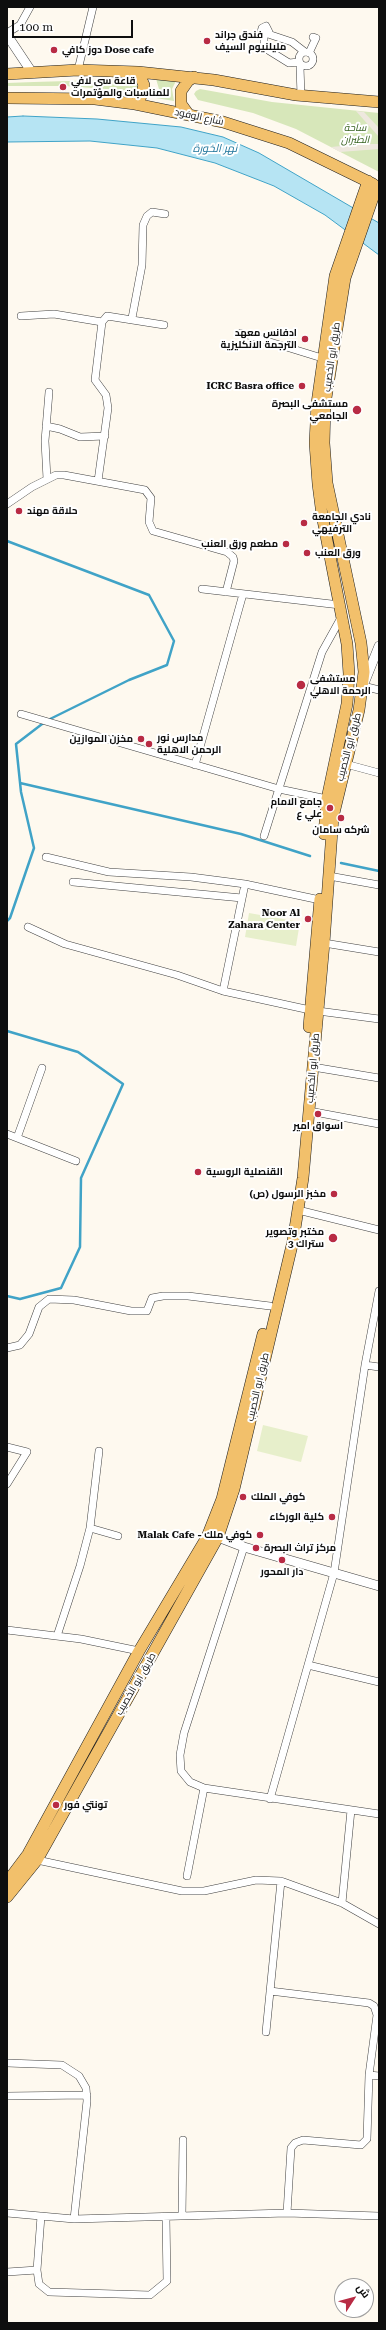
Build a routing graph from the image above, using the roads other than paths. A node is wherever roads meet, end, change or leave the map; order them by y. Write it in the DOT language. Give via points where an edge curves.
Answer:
graph roads {
  1 [pos="30,7"];
  2 [pos="93,7"];
  3 [pos="7,34"];
  4 [pos="313,37"];
  5 [pos="307,53"];
  6 [pos="301,64"];
  7 [pos="78,70"];
  8 [pos="31,71"];
  9 [pos="138,72"];
  10 [pos="7,74"];
  11 [pos="194,77"];
  12 [pos="301,95"];
  13 [pos="7,98"];
  14 [pos="379,102"];
  15 [pos="135,104"];
  16 [pos="189,115"];
  17 [pos="374,185"];
  18 [pos="165,214"];
  19 [pos="352,239"];
  20 [pos="21,316"];
  21 [pos="132,318"];
  22 [pos="102,322"];
  23 [pos="164,325"];
  24 [pos="241,333"];
  25 [pos="322,358"];
  26 [pos="49,392"];
  27 [pos="46,426"];
  28 [pos="105,436"];
  29 [pos="47,479"];
  30 [pos="98,482"];
  31 [pos="7,504"];
  32 [pos="327,513"];
  33 [pos="202,589"];
  34 [pos="226,592"];
  35 [pos="243,594"];
  36 [pos="341,611"];
  37 [pos="379,646"];
  38 [pos="363,686"];
  39 [pos="379,690"];
  40 [pos="21,714"];
  41 [pos="340,763"];
  42 [pos="195,764"];
  43 [pos="379,772"];
  44 [pos="279,789"];
  45 [pos="327,799"];
  46 [pos="264,836"];
  47 [pos="46,857"];
  48 [pos="329,876"];
  49 [pos="73,882"];
  50 [pos="244,884"];
  51 [pos="379,885"];
  52 [pos="242,898"];
  53 [pos="320,900"];
  54 [pos="28,927"];
  55 [pos="324,944"];
  56 [pos="379,952"];
  57 [pos="222,991"];
  58 [pos="314,1010"];
  59 [pos="379,1019"];
  60 [pos="313,1067"];
  61 [pos="42,1068"];
  62 [pos="379,1078"];
  63 [pos="309,1111"];
  64 [pos="379,1124"];
  65 [pos="7,1134"];
  66 [pos="17,1138"];
  67 [pos="76,1161"];
  68 [pos="298,1210"];
  69 [pos="379,1230"];
  70 [pos="379,1291"];
  71 [pos="270,1306"];
  72 [pos="7,1348"];
  73 [pos="261,1358"];
  74 [pos="365,1365"];
  75 [pos="379,1367"];
  76 [pos="7,1447"];
  77 [pos="99,1451"];
  78 [pos="7,1484"];
  79 [pos="90,1528"];
  80 [pos="118,1536"];
  81 [pos="218,1537"];
  82 [pos="244,1547"];
  83 [pos="334,1573"];
  84 [pos="379,1586"];
  85 [pos="7,1630"];
  86 [pos="57,1636"];
  87 [pos="139,1651"];
  88 [pos="308,1665"];
  89 [pos="379,1682"];
  90 [pos="110,1704"];
  91 [pos="122,1709"];
  92 [pos="204,1788"];
  93 [pos="270,1799"];
  94 [pos="351,1810"];
  95 [pos="379,1814"];
  96 [pos="37,1860"];
  97 [pos="187,1876"];
  98 [pos="281,1881"];
  99 [pos="7,1882"];
  100 [pos="7,1897"];
  101 [pos="342,1903"];
  102 [pos="379,1924"];
  103 [pos="270,1991"];
  104 [pos="266,2032"];
  105 [pos="7,2062"];
  106 [pos="369,2075"];
  107 [pos="379,2076"];
  108 [pos="87,2095"];
  109 [pos="7,2096"];
  110 [pos="183,2140"];
  111 [pos="7,2213"];
  112 [pos="288,2214"];
  113 [pos="41,2216"];
  114 [pos="182,2216"];
  115 [pos="379,2216"];
  116 [pos="166,2218"];
  117 [pos="74,2219"];
  118 [pos="37,2270"];
  119 [pos="7,2272"];
  1 -- 3 [label="street" via="20,25"];
  2 -- 7 [label="street"];
  3 -- 8 [label="street"];
  4 -- 5 [label="street" via="316,38"];
  5 -- 6 [label="street" via="300,56"];
  5 -- 6 [label="street" via="312,56 312,63 309,66"];
  5 -- 6 [label="street" via="292,42 266,34 264,42 273,54 289,62"];
  6 -- 12 [label="street"];
  7 -- 8 [label="main road"];
  7 -- 9 [label="main road"];
  8 -- 10 [label="main road"];
  9 -- 11 [label="main road"];
  9 -- 15 [label="main road" via="144,85 143,92"];
  11 -- 12 [label="main road"];
  11 -- 16 [label="main road" via="181,91 181,104"];
  12 -- 14 [label="main road"];
  13 -- 15 [label="main road, شارع الوفود" via="62,97"];
  15 -- 16 [label="main road, شارع الوفود"];
  16 -- 17 [label="main road, شارع الوفود" via="269,136 304,149"];
  17 -- 19 [label="main road, طريق ابو الخصيب"];
  18 -- 21 [label="street" via="152,212 143,225 142,265"];
  19 -- 25 [label="main road, طريق ابو الخصيب" via="333,287"];
  19 -- 32 [label="main road, طريق ابو الخصيب" via="325,404"];
  20 -- 22 [label="street" via="54,314"];
  21 -- 22 [label="street" via="107,316"];
  21 -- 23 [label="street"];
  22 -- 28 [label="street" via="95,380 107,399"];
  24 -- 25 [label="street"];
  25 -- 32 [label="main road, طريق ابو الخصيب" via="315,443"];
  26 -- 27 [label="street"];
  27 -- 28 [label="street" via="80,437"];
  27 -- 29 [label="street"];
  28 -- 30 [label="street"];
  29 -- 30 [label="street" via="64,475"];
  29 -- 31 [label="street"];
  30 -- 34 [label="street" via="148,492 152,501 150,525 156,532 232,555 234,561"];
  32 -- 36 [label="main road, طريق ابو الخصيب"];
  32 -- 38 [label="main road, طريق ابو الخصيب" via="361,643"];
  33 -- 34 [label="street"];
  34 -- 35 [label="street"];
  35 -- 36 [label="street"];
  35 -- 42 [label="street"];
  36 -- 41 [label="main road, طريق ابو الخصيب" via="349,659 349,682"];
  36 -- 44 [label="street" via="322,652"];
  37 -- 38 [label="street"];
  38 -- 39 [label="street"];
  38 -- 41 [label="main road, طريق ابو الخصيب"];
  40 -- 42 [label="street"];
  41 -- 43 [label="street"];
  41 -- 45 [label="main road, طريق ابو الخصيب"];
  41 -- 48 [label="main road, طريق ابو الخصيب"];
  42 -- 44 [label="street"];
  44 -- 45 [label="street"];
  44 -- 46 [label="street"];
  45 -- 53 [label="main road, طريق ابو الخصيب"];
  47 -- 50 [label="street" via="110,872 191,877"];
  48 -- 51 [label="street"];
  48 -- 55 [label="main road, طريق ابو الخصيب"];
  49 -- 52 [label="street"];
  50 -- 52 [label="street"];
  50 -- 53 [label="street"];
  52 -- 57 [label="street"];
  53 -- 58 [label="main road, طريق ابو الخصيب"];
  54 -- 57 [label="street" via="65,944 177,975"];
  55 -- 56 [label="street"];
  55 -- 58 [label="main road, طريق ابو الخصيب"];
  57 -- 58 [label="street"];
  58 -- 59 [label="street"];
  58 -- 60 [label="main road, طريق ابو الخصيب"];
  58 -- 71 [label="main road, طريق ابو الخصيب" via="294,1198"];
  60 -- 62 [label="street"];
  60 -- 63 [label="main road, طريق ابو الخصيب"];
  61 -- 66 [label="street"];
  63 -- 64 [label="street"];
  63 -- 68 [label="main road, طريق ابو الخصيب"];
  65 -- 66 [label="street"];
  66 -- 67 [label="street"];
  68 -- 69 [label="street"];
  68 -- 73 [label="main road, طريق ابو الخصيب"];
  70 -- 74 [label="street"];
  71 -- 72 [label="street" via="188,1296 163,1296 152,1298 147,1311 131,1311 74,1300 49,1299 39,1307 29,1334 14,1348"];
  71 -- 73 [label="main road, طريق ابو الخصيب"];
  73 -- 81 [label="main road, طريق ابو الخصيب" via="234,1489"];
  73 -- 87 [label="main road, طريق ابو الخصيب" via="213,1525 201,1550"];
  74 -- 75 [label="street"];
  74 -- 83 [label="street"];
  76 -- 78 [label="street" via="28,1452"];
  77 -- 79 [label="street"];
  79 -- 80 [label="street"];
  79 -- 86 [label="street"];
  81 -- 82 [label="street"];
  81 -- 91 [label="main road, طريق ابو الخصيب"];
  82 -- 83 [label="street"];
  82 -- 92 [label="street" via="181,1745 181,1771 190,1782"];
  83 -- 84 [label="street"];
  83 -- 88 [label="street"];
  85 -- 86 [label="street"];
  86 -- 87 [label="street"];
  87 -- 90 [label="main road, طريق ابو الخصيب"];
  88 -- 89 [label="street"];
  88 -- 93 [label="street"];
  90 -- 91 [label="main road"];
  90 -- 99 [label="main road, طريق ابو الخصيب" via="28,1854"];
  91 -- 96 [label="main road, طريق ابو الخصيب"];
  92 -- 93 [label="street"];
  92 -- 97 [label="street"];
  93 -- 94 [label="street"];
  94 -- 95 [label="street"];
  94 -- 101 [label="street"];
  96 -- 98 [label="street" via="187,1892 256,1880"];
  96 -- 100 [label="main road, طريق ابو الخصيب"];
  98 -- 101 [label="street"];
  98 -- 103 [label="street"];
  101 -- 102 [label="street"];
  103 -- 104 [label="street"];
  103 -- 106 [label="street" via="369,2003 374,2006 376,2015"];
  105 -- 108 [label="street" via="55,2064 68,2068 83,2082"];
  106 -- 107 [label="street"];
  106 -- 112 [label="street" via="367,2139 364,2143 361,2145 303,2140 291,2148"];
  108 -- 109 [label="street"];
  108 -- 117 [label="street"];
  110 -- 114 [label="street"];
  111 -- 113 [label="street"];
  112 -- 114 [label="street"];
  112 -- 115 [label="street"];
  113 -- 117 [label="street"];
  113 -- 118 [label="street"];
  114 -- 116 [label="street"];
  116 -- 117 [label="street"];
  116 -- 118 [label="street" via="167,2281 150,2295 49,2292 39,2284"];
  118 -- 119 [label="street"];
}
